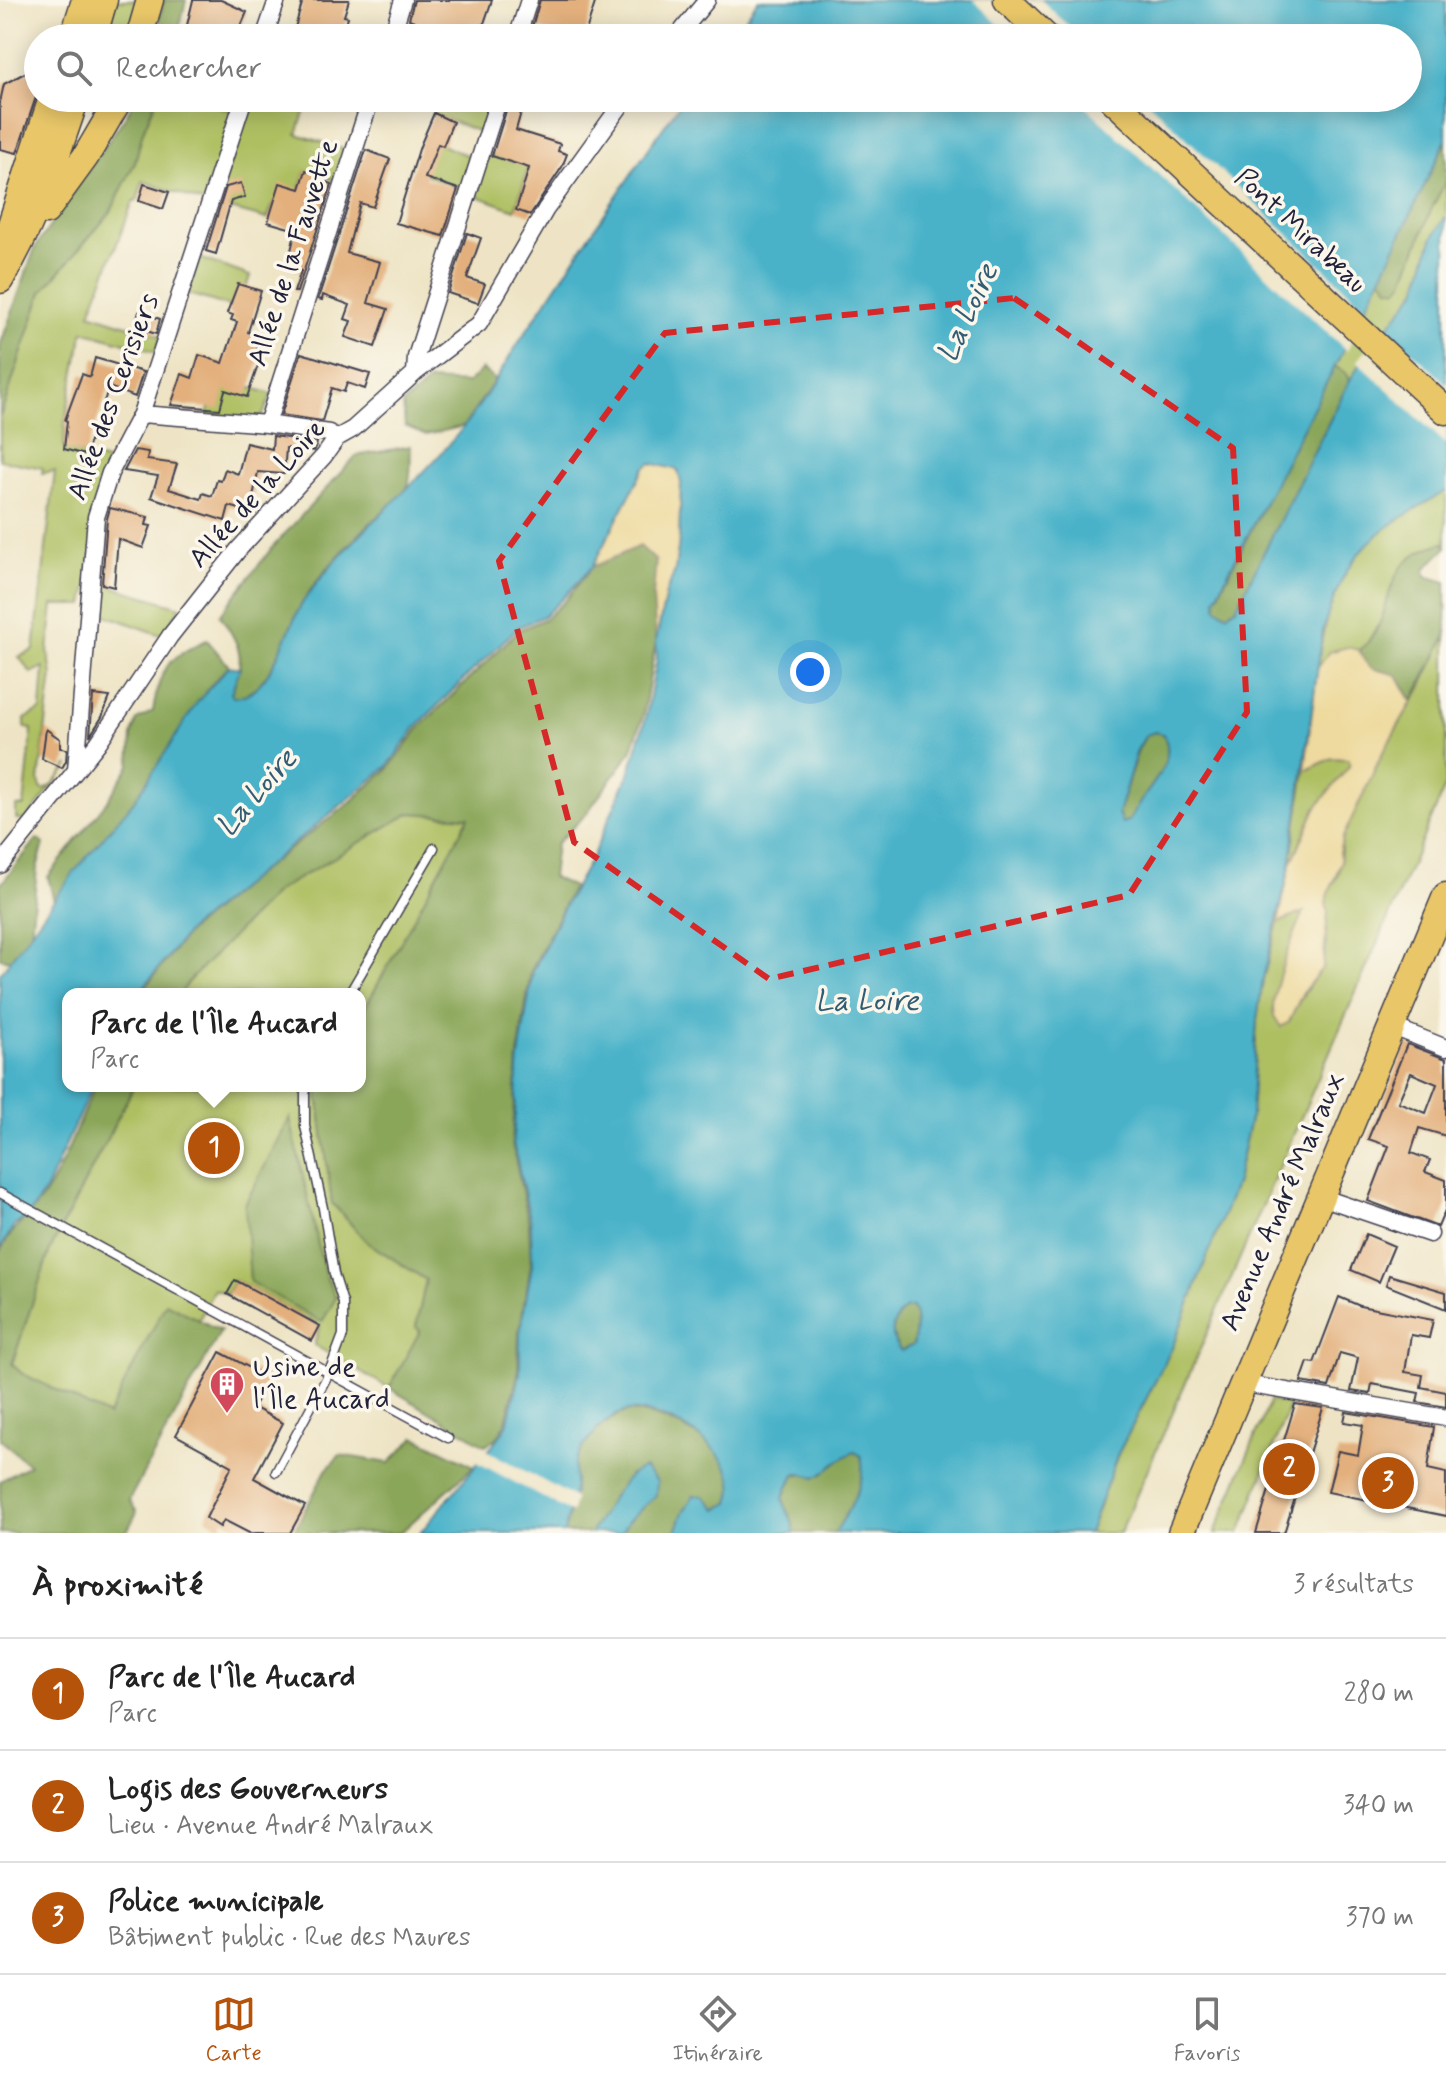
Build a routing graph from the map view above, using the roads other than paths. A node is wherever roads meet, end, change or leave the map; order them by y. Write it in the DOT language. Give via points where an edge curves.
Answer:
graph roads {
  1 [pos="104,0"];
  2 [pos="150,0"];
  3 [pos="277,0"];
  4 [pos="403,0"];
  5 [pos="529,0"];
  6 [pos="707,0"];
  7 [pos="1007,0"];
  8 [pos="84,24"];
  9 [pos="143,24"];
  10 [pos="269,24"];
  11 [pos="395,24"];
  12 [pos="521,24"];
  13 [pos="687,24"];
  14 [pos="1032,24"];
  15 [pos="50,112"];
  16 [pos="69,112"];
  17 [pos="112,112"];
  18 [pos="239,112"];
  19 [pos="367,112"];
  20 [pos="495,112"];
  21 [pos="616,112"];
  22 [pos="1126,112"];
  23 [pos="39,172"];
  24 [pos="9,258"];
  25 [pos="0,280"];
  26 [pos="415,373"];
  27 [pos="1446,411"];
  28 [pos="141,414"];
  29 [pos="267,424"];
  30 [pos="337,438"];
  31 [pos="76,771"];
  32 [pos="434,848"];
  33 [pos="5,859"];
  34 [pos="1446,898"];
  35 [pos="1446,934"];
  36 [pos="352,988"];
  37 [pos="1397,1028"];
  38 [pos="1446,1048"];
  39 [pos="305,1092"];
  40 [pos="0,1193"];
  41 [pos="1327,1199"];
  42 [pos="1430,1234"];
  43 [pos="328,1375"];
  44 [pos="1250,1384"];
  45 [pos="1446,1418"];
  46 [pos="448,1438"];
  47 [pos="276,1472"];
  48 [pos="1181,1533"];
  49 [pos="1195,1533"];
  1 -- 8 [label="main road"];
  2 -- 9 [label="main road"];
  3 -- 10 [label="street"];
  4 -- 11 [label="street"];
  5 -- 12 [label="street"];
  6 -- 13 [label="street"];
  7 -- 14 [label="main road"];
  15 -- 23 [label="main road"];
  16 -- 23 [label="main road"];
  17 -- 24 [label="main road" via="86,156"];
  18 -- 28 [label="street, Allée des Cerisiers"];
  19 -- 29 [label="street, Allée de la Fauvette"];
  20 -- 26 [label="street"];
  21 -- 26 [label="street, Allée de la Loire" via="546,209 479,324"];
  22 -- 27 [label="main road, Pont Mirabeau"];
  23 -- 24 [label="main road" via="4,246"];
  24 -- 25 [label="main road"];
  26 -- 30 [label="street, Allée de la Loire"];
  28 -- 29 [label="street"];
  28 -- 31 [label="street, Allée des Cerisiers" via="110,473 96,517"];
  29 -- 30 [label="street"];
  30 -- 31 [label="street, Allée de la Loire" via="170,636"];
  31 -- 33 [label="street, Allée de la Loire"];
  32 -- 36 [label="lane"];
  34 -- 37 [label="main road, Avenue André Malraux"];
  35 -- 37 [label="main road, Avenue André Malraux"];
  37 -- 38 [label="street"];
  37 -- 41 [label="main road, Avenue André Malraux"];
  39 -- 43 [label="lane" via="305,1126 343,1303 343,1335"];
  40 -- 43 [label="lane"];
  41 -- 42 [label="street"];
  41 -- 44 [label="main road, Avenue André Malraux"];
  43 -- 46 [label="lane"];
  43 -- 47 [label="lane"];
  44 -- 45 [label="street"];
  44 -- 48 [label="main road, Avenue André Malraux"];
  44 -- 49 [label="main road, Avenue André Malraux"];
}
